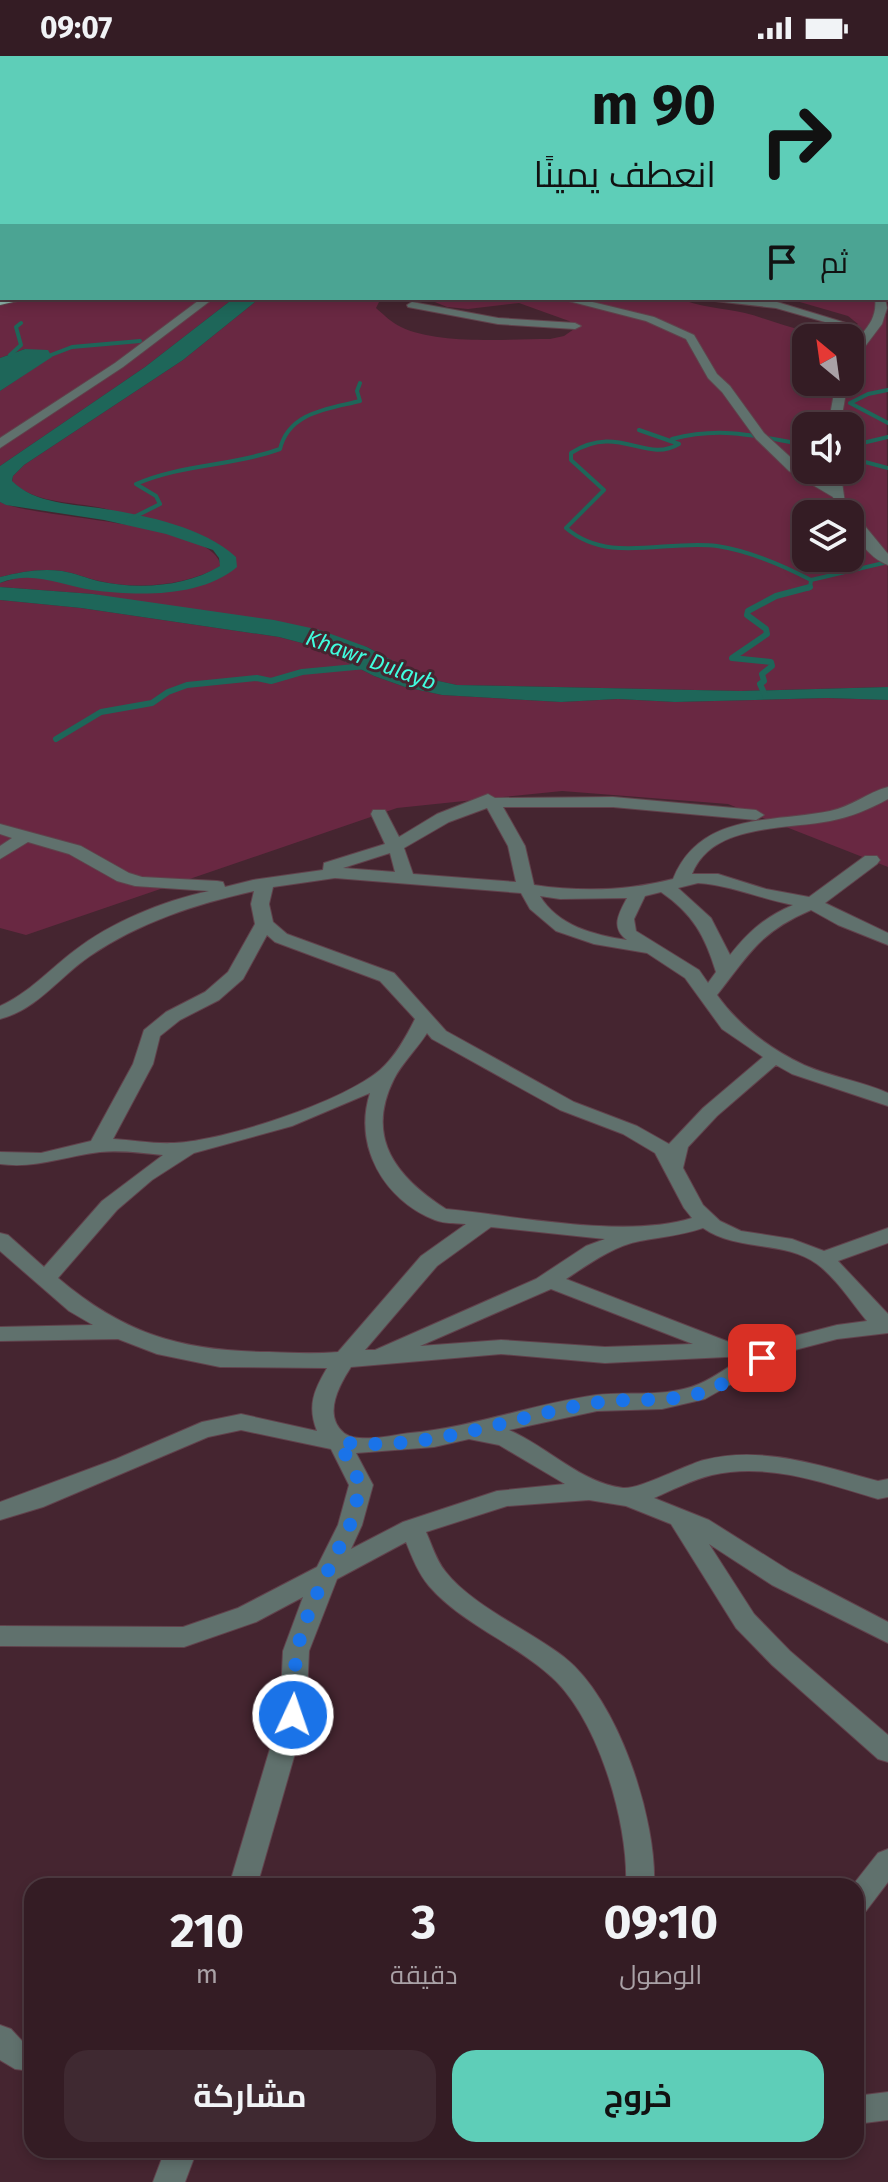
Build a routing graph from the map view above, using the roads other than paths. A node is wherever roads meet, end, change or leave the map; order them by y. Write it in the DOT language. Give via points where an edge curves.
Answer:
graph roads {
  1 [pos="206,300"];
  2 [pos="570,300"];
  3 [pos="733,300"];
  4 [pos="881,300"];
  5 [pos="412,305"];
  6 [pos="843,324"];
  7 [pos="575,326"];
  8 [pos="888,328"];
  9 [pos="872,335"];
  10 [pos="864,342"];
  11 [pos="0,444"];
  12 [pos="835,484"];
  13 [pos="839,495"];
  14 [pos="841,500"];
  15 [pos="864,536"];
  16 [pos="888,561"];
  17 [pos="888,792"];
  18 [pos="490,800"];
  19 [pos="379,814"];
  20 [pos="756,815"];
  21 [pos="0,829"];
  22 [pos="26,836"];
  23 [pos="395,846"];
  24 [pos="0,854"];
  25 [pos="871,860"];
  26 [pos="299,877"];
  27 [pos="405,878"];
  28 [pos="265,884"];
  29 [pos="672,885"];
  30 [pos="527,889"];
  31 [pos="639,891"];
  32 [pos="812,903"];
  33 [pos="264,924"];
  34 [pos="885,936"];
  35 [pos="649,948"];
  36 [pos="725,971"];
  37 [pos="706,997"];
  38 [pos="0,1013"];
  39 [pos="425,1018"];
  40 [pos="775,1056"];
  41 [pos="386,1074"];
  42 [pos="888,1100"];
  43 [pos="99,1146"];
  44 [pos="193,1146"];
  45 [pos="0,1158"];
  46 [pos="673,1168"];
  47 [pos="707,1220"];
  48 [pos="485,1221"];
  49 [pos="633,1235"];
  50 [pos="888,1235"];
  51 [pos="0,1240"];
  52 [pos="824,1259"];
  53 [pos="47,1278"];
  54 [pos="550,1281"];
  55 [pos="888,1325"];
  56 [pos="121,1332"];
  57 [pos="0,1334"];
  58 [pos="779,1347"];
  59 [pos="728,1350"];
  60 [pos="373,1359"];
  61 [pos="344,1360"];
  62 [pos="465,1432"];
  63 [pos="339,1442"];
  64 [pos="888,1488"];
  65 [pos="603,1493"];
  66 [pos="630,1498"];
  67 [pos="0,1511"];
  68 [pos="680,1518"];
  69 [pos="412,1528"];
  70 [pos="327,1574"];
  71 [pos="888,1633"];
  72 [pos="0,1636"];
  73 [pos="888,1751"];
  74 [pos="888,1861"];
  75 [pos="245,1878"];
  76 [pos="640,1878"];
  77 [pos="864,1892"];
  78 [pos="0,2038"];
  79 [pos="24,2056"];
  80 [pos="888,2106"];
  81 [pos="864,2109"];
  82 [pos="178,2158"];
  83 [pos="169,2182"];
  1 -- 11 [label="street" via="93,384"];
  2 -- 13 [label="street" via="650,319 690,337 712,376 760,436 794,468"];
  3 -- 6 [label="street" via="777,305"];
  4 -- 9 [label="street" via="886,312"];
  5 -- 7 [label="street" via="498,321"];
  8 -- 9 [label="street"];
  9 -- 10 [label="street"];
  12 -- 13 [label="street"];
  13 -- 14 [label="street"];
  15 -- 16 [label="street"];
  17 -- 29 [label="street" via="833,816 759,827 703,844"];
  18 -- 20 [label="street" via="613,802"];
  18 -- 23 [label="street" via="462,809"];
  18 -- 30 [label="street" via="519,852"];
  19 -- 23 [label="street"];
  21 -- 22 [label="street"];
  22 -- 24 [label="street"];
  22 -- 28 [label="street" via="75,850 141,882"];
  23 -- 26 [label="street"];
  23 -- 27 [label="street"];
  25 -- 32 [label="street"];
  26 -- 27 [label="street" via="335,873"];
  26 -- 28 [label="street"];
  27 -- 30 [label="street"];
  28 -- 33 [label="street" via="260,904"];
  28 -- 38 [label="street" via="195,899 134,923 82,953 25,1002"];
  29 -- 31 [label="street"];
  29 -- 32 [label="street" via="718,879"];
  29 -- 36 [label="street" via="705,918"];
  30 -- 31 [label="street" via="604,895"];
  30 -- 35 [label="street" via="557,924 582,938"];
  31 -- 35 [label="street" via="625,919 628,933"];
  32 -- 34 [label="street"];
  32 -- 36 [label="street" via="773,920"];
  33 -- 39 [label="street" via="281,938 387,977"];
  33 -- 43 [label="street" via="236,975 151,1034 143,1064"];
  35 -- 37 [label="street" via="692,974"];
  36 -- 37 [label="street"];
  37 -- 40 [label="street" via="729,1025"];
  39 -- 41 [label="street"];
  39 -- 46 [label="street" via="439,1035 567,1106 663,1149"];
  40 -- 42 [label="street" via="799,1070"];
  40 -- 46 [label="street" via="678,1145"];
  41 -- 44 [label="street" via="344,1101"];
  41 -- 48 [label="street" via="373,1107 373,1145 393,1180 441,1215"];
  43 -- 44 [label="street"];
  43 -- 45 [label="street" via="58,1158"];
  44 -- 53 [label="street" via="114,1198"];
  46 -- 47 [label="street" via="694,1208"];
  47 -- 49 [label="street" via="673,1231"];
  47 -- 52 [label="street" via="736,1237 792,1246"];
  48 -- 49 [label="street"];
  48 -- 61 [label="street" via="429,1261"];
  49 -- 54 [label="street" via="594,1251"];
  50 -- 52 [label="street"];
  51 -- 53 [label="street"];
  52 -- 55 [label="street"];
  53 -- 56 [label="street" via="77,1306"];
  54 -- 59 [label="street"];
  54 -- 60 [label="street"];
  55 -- 58 [label="street"];
  56 -- 57 [label="street"];
  56 -- 61 [label="street" via="157,1347 220,1359"];
  58 -- 59 [label="street"];
  58 -- 62 [label="street" via="705,1391 662,1401 597,1403"];
  59 -- 60 [label="street" via="605,1355 501,1347"];
  60 -- 61 [label="street"];
  61 -- 63 [label="street" via="326,1389 322,1414"];
  62 -- 63 [label="street" via="367,1446"];
  62 -- 65 [label="street" via="504,1437"];
  63 -- 67 [label="street" via="241,1422 202,1430"];
  63 -- 70 [label="street" via="361,1485"];
  64 -- 66 [label="street" via="756,1462 708,1468"];
  65 -- 66 [label="street"];
  65 -- 69 [label="street" via="506,1497"];
  66 -- 68 [label="street"];
  68 -- 71 [label="street"];
  68 -- 73 [label="street" via="745,1621"];
  69 -- 70 [label="street"];
  69 -- 76 [label="street" via="437,1580 550,1660 588,1697 635,1825"];
  70 -- 72 [label="street" via="247,1615 184,1637"];
  70 -- 75 [label="street" via="296,1651 293,1715"];
  74 -- 77 [label="street"];
  78 -- 79 [label="street" via="15,2055"];
  80 -- 81 [label="street"];
  82 -- 83 [label="street"];
}
